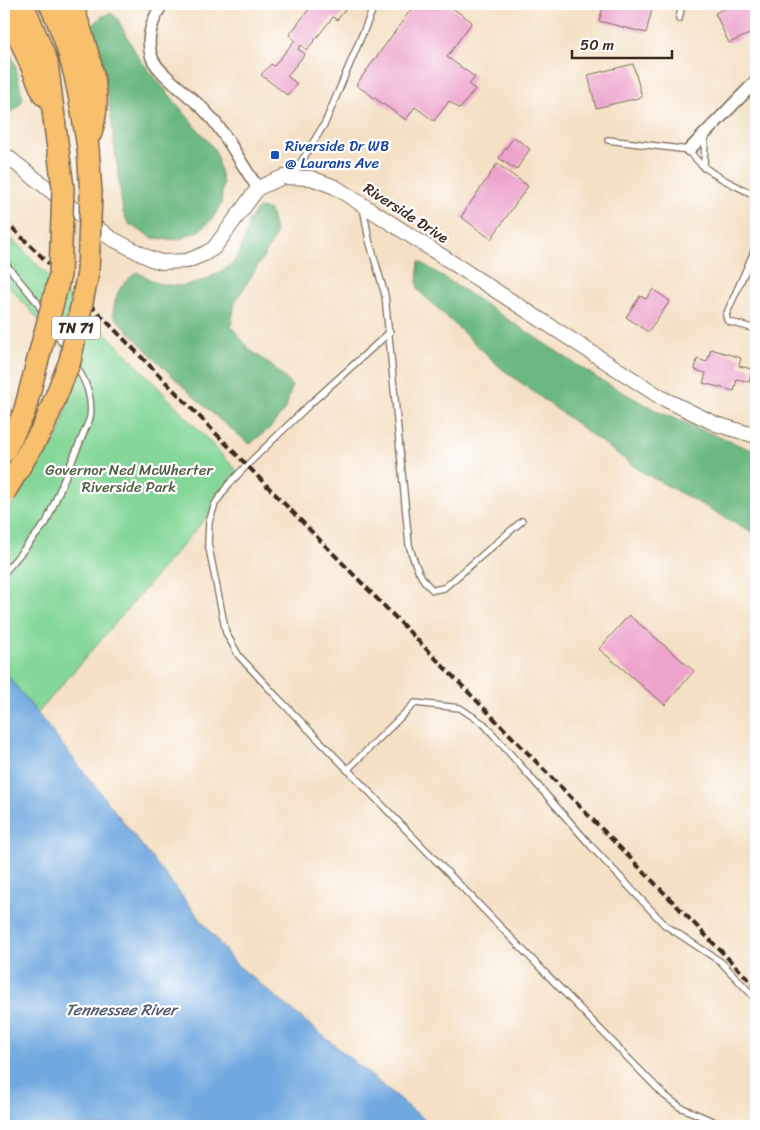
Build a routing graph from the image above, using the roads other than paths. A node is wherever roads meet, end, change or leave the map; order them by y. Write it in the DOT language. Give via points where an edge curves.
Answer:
graph roads {
  1 [pos="23,4"];
  2 [pos="50,4"];
  3 [pos="71,4"];
  4 [pos="162,4"];
  5 [pos="375,4"];
  6 [pos="682,4"];
  7 [pos="4,13"];
  8 [pos="679,19"];
  9 [pos="756,80"];
  10 [pos="54,118"];
  11 [pos="705,134"];
  12 [pos="608,140"];
  13 [pos="88,148"];
  14 [pos="689,150"];
  15 [pos="6,161"];
  16 [pos="704,168"];
  17 [pos="292,177"];
  18 [pos="258,188"];
  19 [pos="756,196"];
  20 [pos="362,205"];
  21 [pos="756,247"];
  22 [pos="4,262"];
  23 [pos="756,329"];
  24 [pos="390,332"];
  25 [pos="756,436"];
  26 [pos="4,452"];
  27 [pos="4,493"];
  28 [pos="522,520"];
  29 [pos="4,573"];
  30 [pos="346,770"];
  31 [pos="756,999"];
  32 [pos="724,1126"];
  1 -- 10 [label="highway, TN 71" via="47,62"];
  2 -- 13 [label="highway, TN 71" via="70,54"];
  3 -- 13 [label="highway" via="93,78 96,106"];
  4 -- 18 [label="street" via="150,29 153,60 206,112"];
  5 -- 17 [label="lane" via="325,123"];
  6 -- 8 [label="lane"];
  7 -- 10 [label="highway" via="16,30"];
  9 -- 11 [label="street"];
  10 -- 26 [label="highway, TN 71, bridge" via="63,188 60,275 24,413"];
  11 -- 14 [label="street"];
  11 -- 16 [label="lane"];
  12 -- 14 [label="lane"];
  13 -- 27 [label="highway, TN 71, bridge" via="91,194 88,273 70,361 44,426"];
  14 -- 16 [label="lane"];
  15 -- 18 [label="street, Riverside Drive" via="109,237 162,262 188,261 214,248"];
  16 -- 19 [label="lane"];
  17 -- 18 [label="street, Riverside Drive" via="283,176"];
  17 -- 20 [label="street, Riverside Drive" via="310,178 335,187"];
  20 -- 24 [label="lane" via="385,295"];
  20 -- 25 [label="street, Riverside Drive" via="662,398 716,424"];
  21 -- 23 [label="lane" via="726,315 730,322"];
  22 -- 29 [label="lane" via="37,302 84,377 92,403 90,418 46,523"];
  24 -- 28 [label="lane" via="409,545 426,584 433,590 444,588"];
  24 -- 30 [label="lane" via="246,465 215,504 208,522 208,543 226,633 239,656"];
  30 -- 31 [label="lane" via="415,703 460,708 484,724 590,846 665,925 721,962"];
  30 -- 32 [label="lane" via="664,1095 680,1107"];
}
